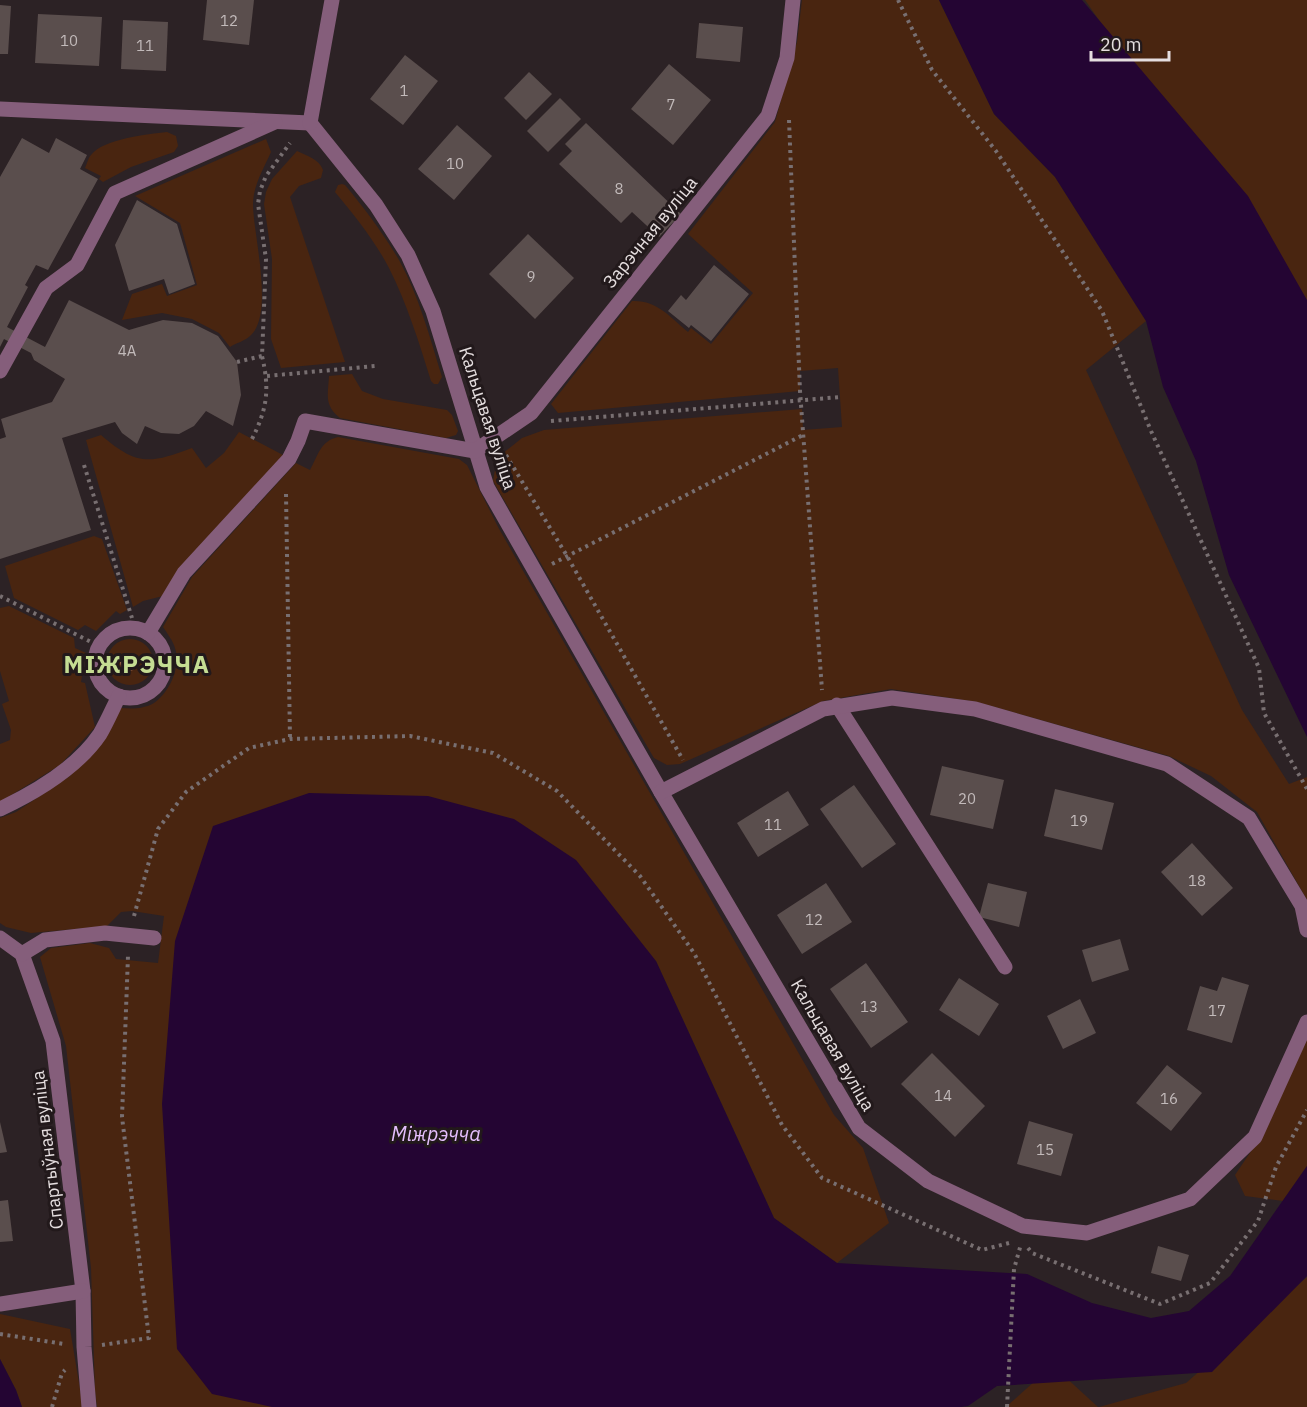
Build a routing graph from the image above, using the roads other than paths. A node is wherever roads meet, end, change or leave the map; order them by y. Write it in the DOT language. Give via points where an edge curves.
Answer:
graph roads {
  1 [pos="332,0"];
  2 [pos="793,0"];
  3 [pos="0,109"];
  4 [pos="275,122"];
  5 [pos="310,123"];
  6 [pos="0,372"];
  7 [pos="475,451"];
  8 [pos="141,630"];
  9 [pos="119,696"];
  10 [pos="830,707"];
  11 [pos="661,792"];
  12 [pos="0,809"];
  13 [pos="1307,930"];
  14 [pos="0,938"];
  15 [pos="154,938"];
  16 [pos="22,954"];
  17 [pos="1005,967"];
  18 [pos="1307,1023"];
  19 [pos="83,1291"];
  20 [pos="0,1304"];
  21 [pos="89,1407"];
  1 -- 5 [label="street"];
  2 -- 7 [label="street, Зарэчная вуліца" via="787,58 768,117 531,413"];
  3 -- 4 [label="street"];
  4 -- 5 [label="street"];
  4 -- 6 [label="street" via="116,193 77,265 46,288"];
  5 -- 7 [label="street, Кальцавая вуліца" via="376,205 408,255 433,311"];
  7 -- 8 [label="street" via="305,421 289,459 184,573"];
  7 -- 11 [label="street, Кальцавая вуліца" via="487,488"];
  8 -- 9 [label="street" via="157,640 164,652 165,666 152,690 140,696"];
  8 -- 9 [label="street" via="120,629 99,646 96,672 105,687"];
  9 -- 12 [label="street" via="99,734 75,761 48,783"];
  10 -- 11 [label="street"];
  10 -- 13 [label="street" via="892,698 975,709 1167,764 1249,818 1302,906"];
  10 -- 17 [label="street"];
  11 -- 18 [label="street, Кальцавая вуліца" via="860,1128 928,1181 1023,1226 1087,1233 1190,1199 1255,1137"];
  14 -- 16 [label="street"];
  15 -- 16 [label="street" via="105,933 45,940"];
  16 -- 19 [label="street, Спартыўная вуліца" via="53,1041"];
  19 -- 20 [label="street"];
  19 -- 21 [label="street, Спартыўная вуліца"];
}
